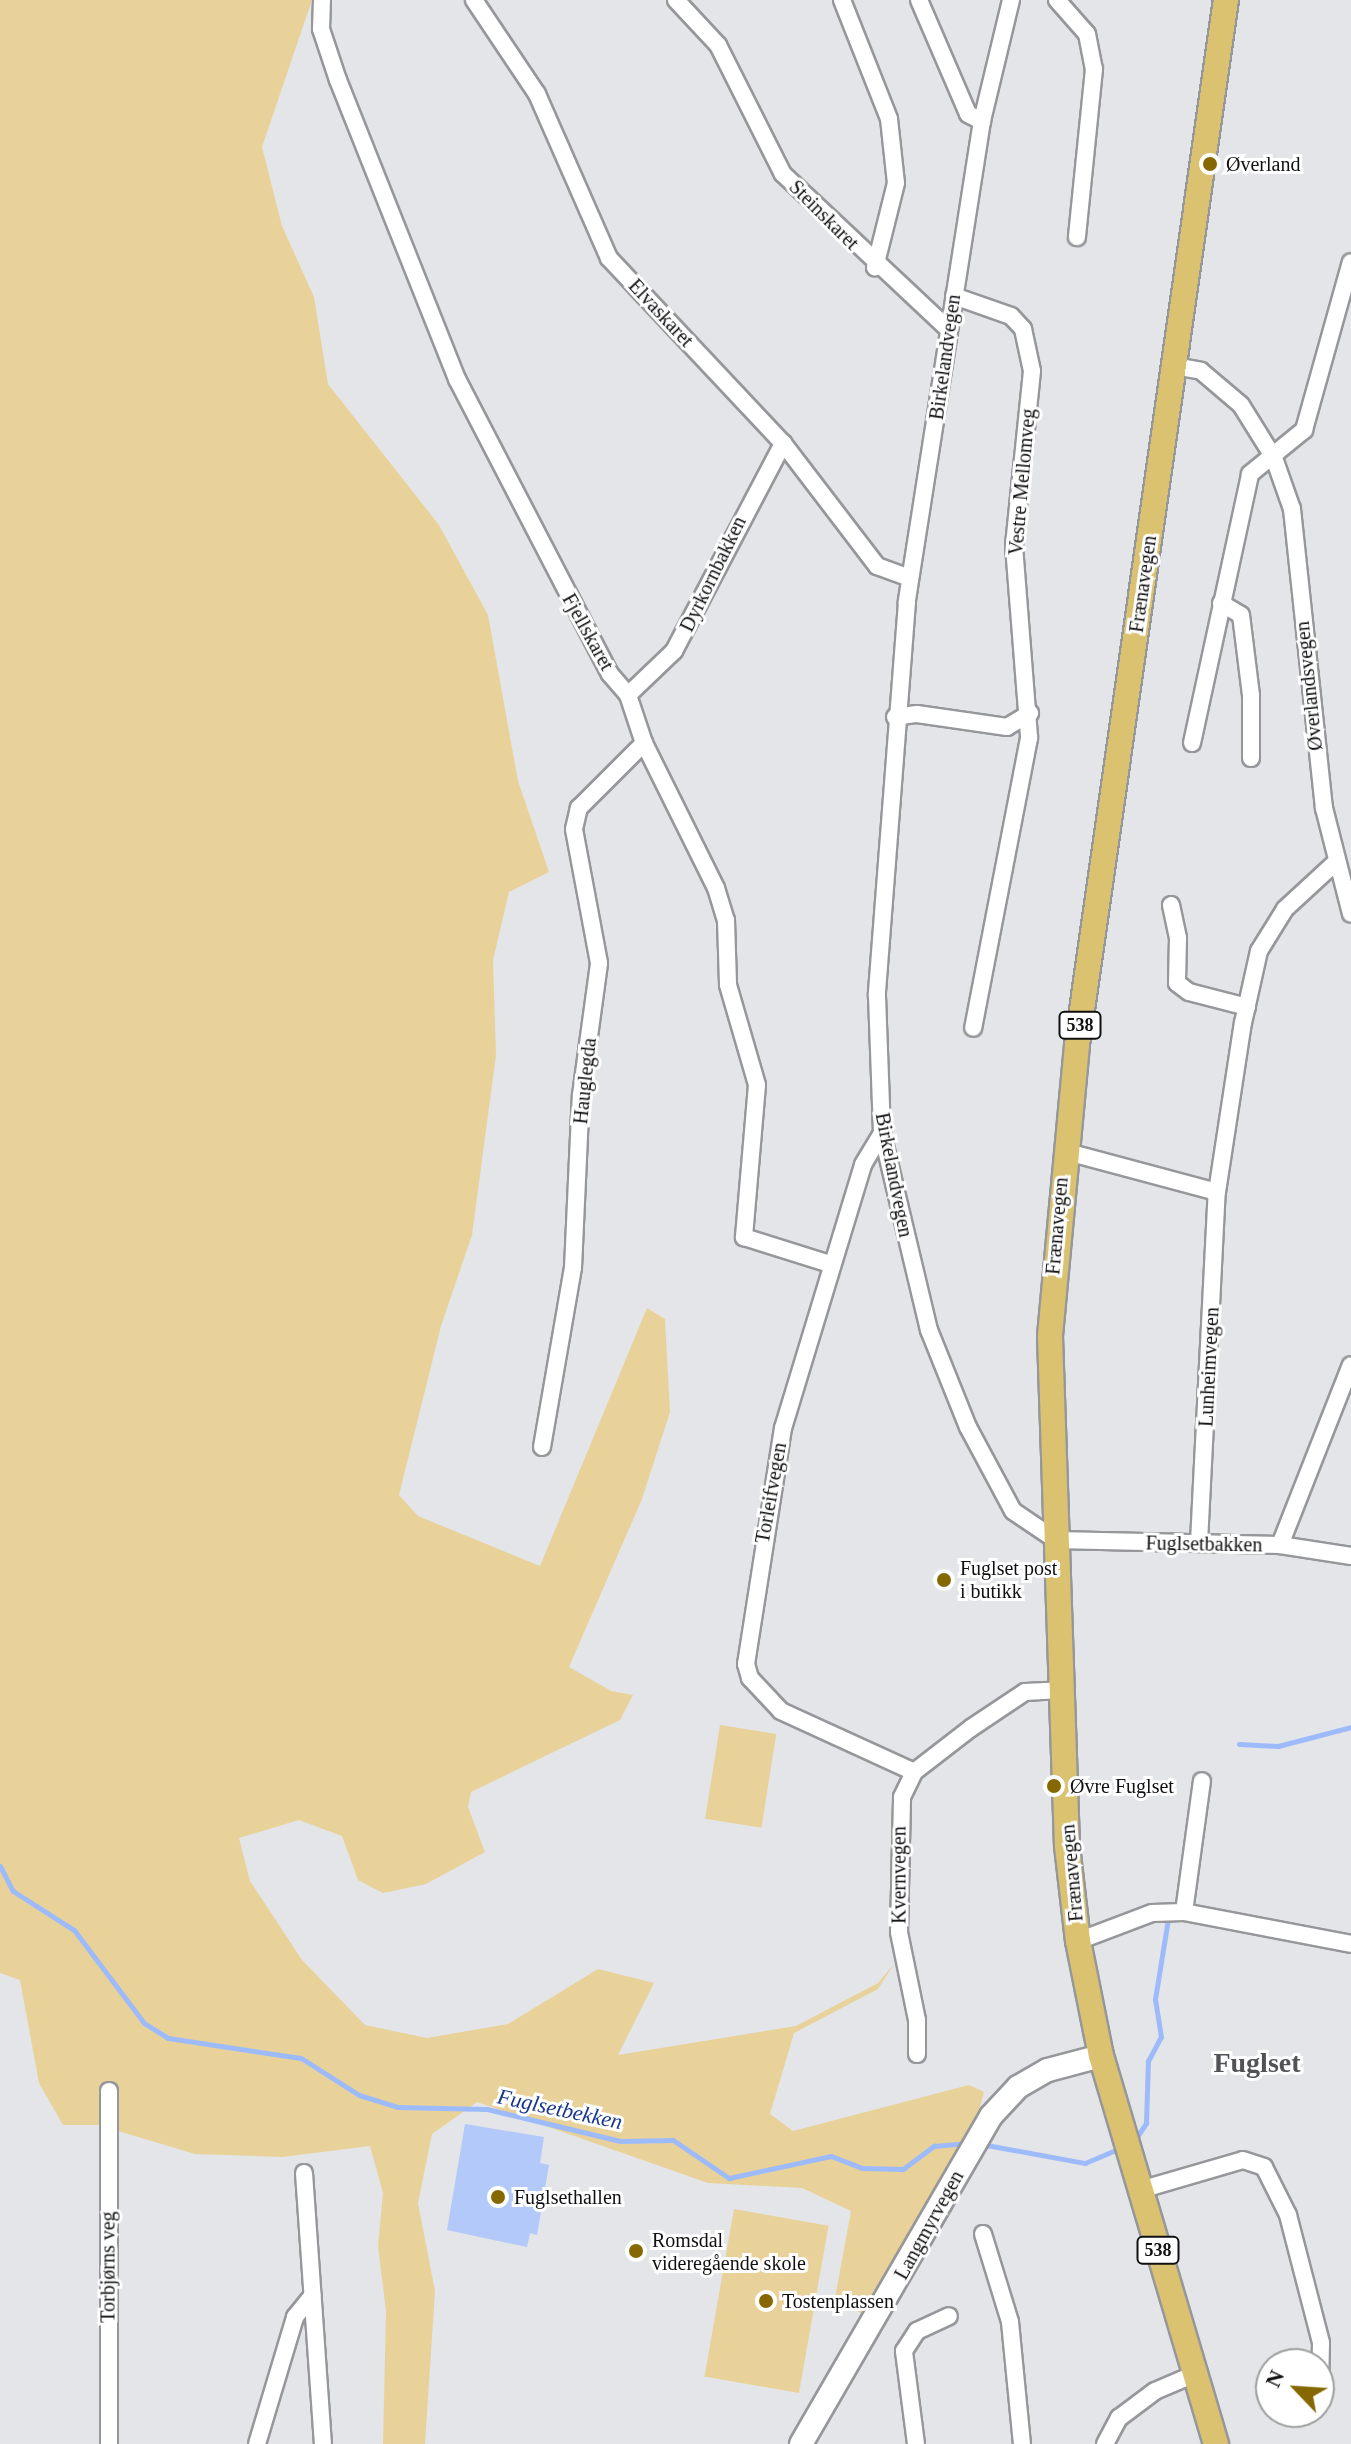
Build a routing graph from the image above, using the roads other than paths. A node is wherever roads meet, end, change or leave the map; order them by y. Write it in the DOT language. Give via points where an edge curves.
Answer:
graph roads {
  1 [pos="322,0"];
  2 [pos="474,0"];
  3 [pos="676,0"];
  4 [pos="842,0"];
  5 [pos="919,0"];
  6 [pos="1011,0"];
  7 [pos="1057,0"];
  8 [pos="1226,0"];
  9 [pos="982,121"];
  10 [pos="1077,237"];
  11 [pos="1351,262"];
  12 [pos="875,267"];
  13 [pos="954,296"];
  14 [pos="947,328"];
  15 [pos="1174,366"];
  16 [pos="783,443"];
  17 [pos="1274,458"];
  18 [pos="910,578"];
  19 [pos="1221,603"];
  20 [pos="628,695"];
  21 [pos="1030,713"];
  22 [pos="895,717"];
  23 [pos="644,743"];
  24 [pos="1192,743"];
  25 [pos="1251,758"];
  26 [pos="1334,864"];
  27 [pos="1171,905"];
  28 [pos="1351,914"];
  29 [pos="1247,1007"];
  30 [pos="973,1028"];
  31 [pos="882,1133"];
  32 [pos="1064,1151"];
  33 [pos="1217,1192"];
  34 [pos="830,1264"];
  35 [pos="1351,1365"];
  36 [pos="542,1447"];
  37 [pos="1056,1540"];
  38 [pos="1199,1542"];
  39 [pos="1280,1545"];
  40 [pos="1351,1556"];
  41 [pos="1061,1690"];
  42 [pos="914,1772"];
  43 [pos="1202,1781"];
  44 [pos="1184,1912"];
  45 [pos="1078,1941"];
  46 [pos="1351,1944"];
  47 [pos="917,2054"];
  48 [pos="1101,2056"];
  49 [pos="109,2091"];
  50 [pos="304,2173"];
  51 [pos="1140,2190"];
  52 [pos="983,2234"];
  53 [pos="313,2295"];
  54 [pos="949,2316"];
  55 [pos="1321,2348"];
  56 [pos="1195,2374"];
  57 [pos="109,2444"];
  58 [pos="257,2444"];
  59 [pos="323,2444"];
  60 [pos="801,2444"];
  61 [pos="916,2444"];
  62 [pos="1022,2444"];
  63 [pos="1105,2444"];
  64 [pos="1216,2444"];
  1 -- 20 [label="street, Fjellskaret" via="321,29 338,80 457,379 602,660"];
  2 -- 16 [label="street, Elvaskaret" via="537,94 609,258"];
  3 -- 12 [label="street, Steinskaret" via="718,45 783,174"];
  4 -- 12 [label="street" via="889,119 896,183"];
  5 -- 9 [label="street" via="968,114"];
  6 -- 9 [label="street, Birkelandvegen"];
  7 -- 10 [label="street" via="1087,34 1094,69"];
  8 -- 15 [label="main road, Frænavegen / 538"];
  9 -- 13 [label="street, Birkelandvegen"];
  11 -- 17 [label="street" via="1310,417 1297,440"];
  12 -- 14 [label="street, Steinskaret"];
  13 -- 14 [label="street, Birkelandvegen"];
  13 -- 21 [label="street, Vestre Mellomveg" via="1011,316 1030,350 1014,546 1017,632"];
  14 -- 18 [label="street, Birkelandvegen"];
  15 -- 17 [label="street, Øverlandsvegen" via="1201,371 1241,405"];
  15 -- 32 [label="main road, Frænavegen / 538"];
  16 -- 18 [label="street, Elvaskaret" via="877,566"];
  16 -- 20 [label="street, Dyrkornbakken" via="674,651"];
  17 -- 19 [label="street" via="1262,459 1250,474"];
  17 -- 26 [label="street, Øverlandsvegen" via="1292,509 1309,697"];
  18 -- 22 [label="street, Birkelandvegen"];
  19 -- 24 [label="street"];
  19 -- 25 [label="street" via="1241,615 1251,695"];
  20 -- 23 [label="street, Fjellskaret"];
  21 -- 22 [label="street" via="1007,727"];
  21 -- 30 [label="street, Vestre Mellomveg"];
  22 -- 31 [label="street, Birkelandvegen" via="877,996"];
  23 -- 34 [label="street, Fjellskaret" via="689,827 726,920 728,985 757,1085 756,1147 741,1229 750,1243"];
  23 -- 36 [label="street, Hauglegda" via="579,808 574,829 599,963 581,1095 573,1268"];
  26 -- 28 [label="street, Øverlandsvegen"];
  26 -- 29 [label="street, Lunheimvegen" via="1285,909 1265,941"];
  27 -- 29 [label="street" via="1177,983 1189,992"];
  29 -- 33 [label="street, Lunheimvegen"];
  31 -- 34 [label="street, Torleifvegen" via="863,1165"];
  31 -- 37 [label="street, Birkelandvegen" via="929,1330 968,1427 1013,1511"];
  32 -- 33 [label="street"];
  32 -- 37 [label="main road, Frænavegen / 538" via="1051,1322"];
  33 -- 38 [label="street, Lunheimvegen"];
  34 -- 42 [label="street, Torleifvegen" via="783,1428 746,1664 750,1678 781,1711"];
  35 -- 39 [label="street"];
  37 -- 38 [label="street, Fuglsetbakken"];
  37 -- 41 [label="main road, Frænavegen / 538"];
  38 -- 39 [label="street, Fuglsetbakken"];
  39 -- 40 [label="street, Fuglsetbakken"];
  41 -- 42 [label="street" via="1025,1692"];
  41 -- 45 [label="main road, Frænavegen / 538"];
  42 -- 47 [label="street, Kvernvegen" via="900,1813 897,1893"];
  43 -- 44 [label="street"];
  44 -- 45 [label="street" via="1152,1913"];
  44 -- 46 [label="street"];
  45 -- 48 [label="main road, Frænavegen / 538"];
  48 -- 51 [label="main road, Frænavegen / 538"];
  48 -- 60 [label="main road, Langmyrvegen" via="1048,2070 1018,2087 991,2116"];
  49 -- 57 [label="street, Torbjørns veg"];
  50 -- 53 [label="street"];
  51 -- 55 [label="street" via="1243,2160 1264,2167 1288,2215"];
  51 -- 56 [label="main road, Frænavegen / 538"];
  52 -- 62 [label="street" via="1010,2322"];
  53 -- 58 [label="street" via="295,2317"];
  53 -- 59 [label="street"];
  54 -- 61 [label="street" via="917,2331 904,2351"];
  56 -- 63 [label="street" via="1119,2418"];
  56 -- 64 [label="main road, Frænavegen / 538"];
}
